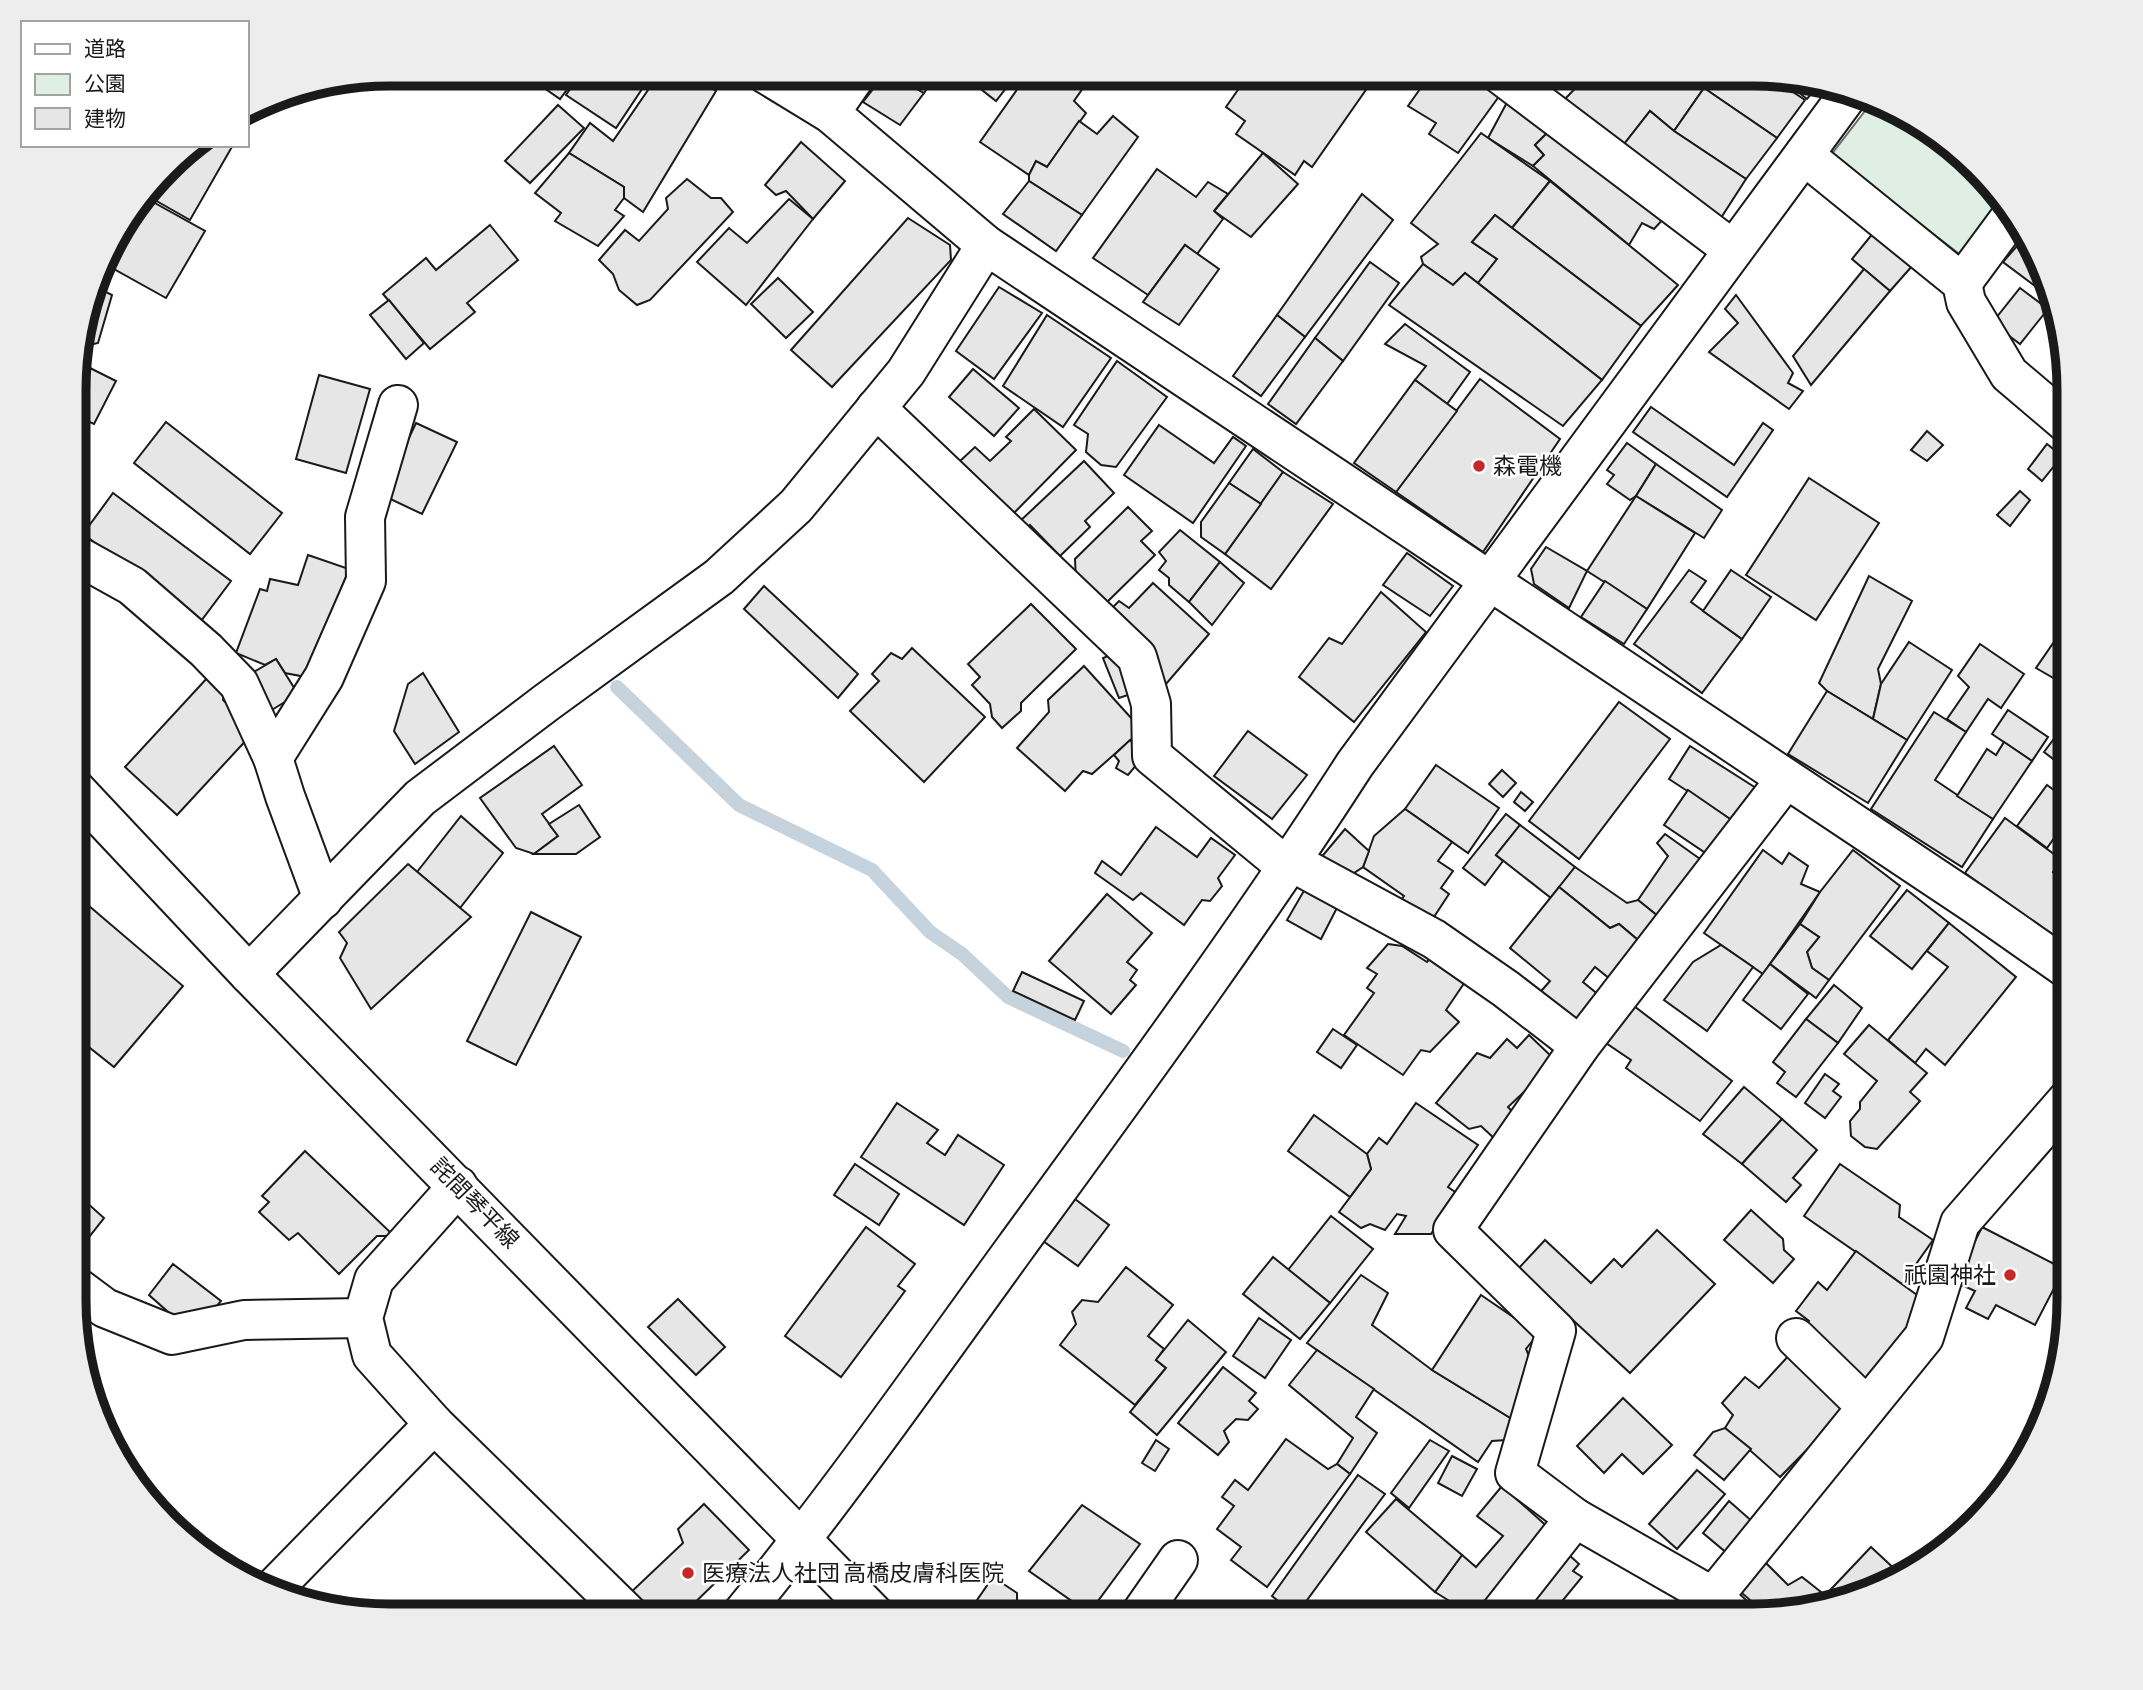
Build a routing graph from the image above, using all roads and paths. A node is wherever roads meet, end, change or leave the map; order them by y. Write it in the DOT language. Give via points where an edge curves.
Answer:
graph roads {
  1 [pos="786,86"];
  2 [pos="849,86"];
  3 [pos="1516,86"];
  4 [pos="1844,100"];
  5 [pos="830,113"];
  6 [pos="1804,155"];
  7 [pos="2007,222"];
  8 [pos="986,245"];
  9 [pos="1733,250"];
  10 [pos="1962,283"];
  11 [pos="398,405"];
  12 [pos="876,408"];
  13 [pos="2057,414"];
  14 [pos="86,562"];
  15 [pos="1488,581"];
  16 [pos="273,758"];
  17 [pos="1786,779"];
  18 [pos="86,801"];
  19 [pos="1290,865"];
  20 [pos="323,899"];
  21 [pos="2057,962"];
  22 [pos="249,974"];
  23 [pos="1580,1046"];
  24 [pos="2057,1112"];
  25 [pos="458,1186"];
  26 [pos="86,1294"];
  27 [pos="363,1318"];
  28 [pos="1796,1338"];
  29 [pos="1867,1407"];
  30 [pos="434,1424"];
  31 [pos="1575,1518"];
  32 [pos="802,1541"];
  33 [pos="1178,1560"];
  34 [pos="279,1583"];
  35 [pos="618,1604"];
  36 [pos="750,1604"];
  37 [pos="864,1604"];
  38 [pos="1147,1604"];
  39 [pos="1507,1604"];
  40 [pos="1718,1604"];
  41 [pos="1725,1604"];
  1 -- 5 [label="street"];
  2 -- 5 [label="street"];
  3 -- 9 [label="street"];
  4 -- 6 [label="street"];
  5 -- 8 [label="street"];
  6 -- 9 [label="street"];
  6 -- 10 [label="street"];
  7 -- 10 [label="street"];
  8 -- 12 [label="street" via="906,372"];
  8 -- 15 [label="street"];
  9 -- 15 [label="street"];
  10 -- 13 [label="street" via="1966,302 2009,374"];
  11 -- 16 [label="street" via="365,517 366,581 324,677"];
  12 -- 19 [label="street" via="1137,657 1151,704 1152,757"];
  12 -- 20 [label="street" via="796,506 719,578 420,798"];
  14 -- 16 [label="street" via="132,586 239,684"];
  15 -- 17 [label="street"];
  15 -- 19 [label="street" via="1355,764"];
  16 -- 20 [label="street"];
  17 -- 21 [label="street"];
  17 -- 23 [label="street"];
  18 -- 22 [label="street, 詫間琴平線"];
  19 -- 23 [label="street" via="1434,939"];
  19 -- 32 [label="street"];
  20 -- 22 [label="street"];
  22 -- 25 [label="street, 詫間琴平線"];
  23 -- 31 [label="street" via="1453,1230 1556,1331 1515,1473"];
  24 -- 29 [label="street" via="1960,1223 1924,1338"];
  25 -- 27 [label="street" via="374,1280"];
  25 -- 32 [label="street, 詫間琴平線"];
  26 -- 27 [label="street" via="105,1308 172,1335 244,1320"];
  27 -- 30 [label="street" via="373,1355"];
  28 -- 29 [label="street"];
  29 -- 41 [label="street"];
  30 -- 34 [label="street"];
  30 -- 35 [label="street"];
  31 -- 39 [label="street"];
  31 -- 40 [label="street"];
  32 -- 36 [label="street"];
  32 -- 37 [label="street, 詫間琴平線"];
  33 -- 38 [label="street"];
}
